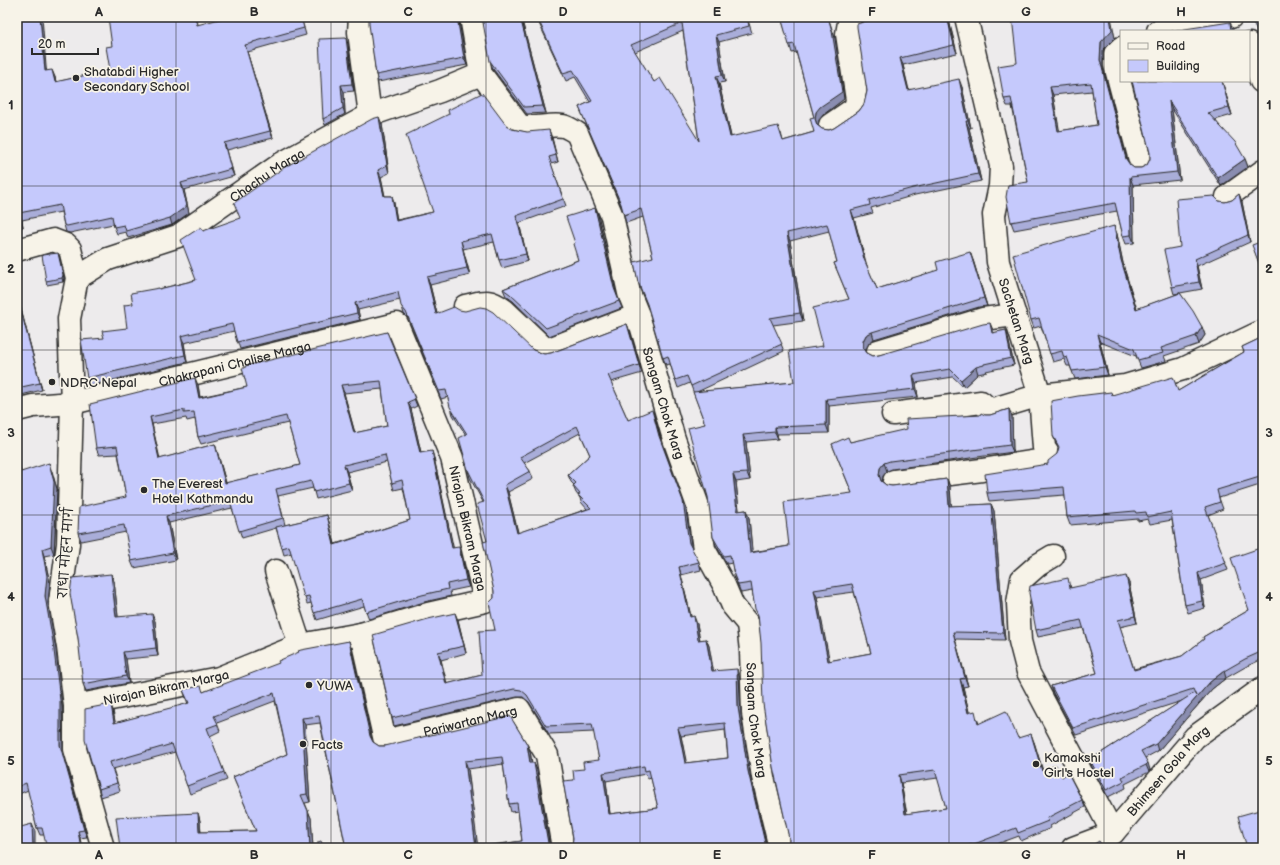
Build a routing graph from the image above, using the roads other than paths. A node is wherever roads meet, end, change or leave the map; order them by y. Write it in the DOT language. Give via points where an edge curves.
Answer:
graph roads {
  1 [pos="360,17"];
  2 [pos="471,17"];
  3 [pos="850,17"];
  4 [pos="966,17"];
  5 [pos="1231,17"];
  6 [pos="1240,17"];
  7 [pos="1160,30"];
  8 [pos="1245,30"];
  9 [pos="1250,47"];
  10 [pos="1120,49"];
  11 [pos="481,74"];
  12 [pos="1262,82"];
  13 [pos="370,114"];
  14 [pos="830,125"];
  15 [pos="1141,164"];
  16 [pos="1263,171"];
  17 [pos="1227,197"];
  18 [pos="17,250"];
  19 [pos="77,278"];
  20 [pos="466,306"];
  21 [pos="638,315"];
  22 [pos="1015,315"];
  23 [pos="397,324"];
  24 [pos="1263,331"];
  25 [pos="878,351"];
  26 [pos="1040,395"];
  27 [pos="72,403"];
  28 [pos="17,410"];
  29 [pos="893,414"];
  30 [pos="894,481"];
  31 [pos="1053,556"];
  32 [pos="276,571"];
  33 [pos="361,634"];
  34 [pos="300,645"];
  35 [pos="1263,688"];
  36 [pos="75,706"];
  37 [pos="1113,833"];
  38 [pos="103,848"];
  39 [pos="563,848"];
  40 [pos="780,848"];
  41 [pos="1073,848"];
  1 -- 13 [label="street" via="359,32"];
  2 -- 11 [label="street, Sangam Chok Marg"];
  3 -- 14 [label="street" via="847,34 857,100 855,108"];
  4 -- 22 [label="street, Sachetan Marg" via="1001,166 994,215 998,262"];
  5 -- 7 [label="street"];
  6 -- 8 [label="street"];
  9 -- 12 [label="street"];
  10 -- 15 [label="street" via="1115,54 1115,65"];
  11 -- 13 [label="street, Chachu Marga" via="440,91"];
  11 -- 21 [label="street, Sangam Chok Marg" via="519,125 527,128 565,126 577,133 612,216 629,293"];
  13 -- 19 [label="street, Chachu Marga" via="281,164 178,236 108,259"];
  16 -- 17 [label="street"];
  18 -- 19 [label="street" via="53,240 66,245 70,249"];
  19 -- 27 [label="street, राधा मोहन मार्ग" via="68,319"];
  20 -- 21 [label="street" via="488,301 497,305 544,348 549,349"];
  21 -- 40 [label="street, Sangam Chok Marg" via="674,439 698,506 704,549 733,606 748,624 752,651 753,713 763,777"];
  22 -- 25 [label="street" via="983,319"];
  22 -- 26 [label="street, Sachetan Marg"];
  23 -- 27 [label="street, Chakrapani Chalise Marga"];
  23 -- 33 [label="street, Nirajan Bikram Marga" via="452,458 485,601 428,614"];
  24 -- 26 [label="street" via="1183,369 1126,386"];
  26 -- 29 [label="street" via="990,410 981,402"];
  26 -- 30 [label="street, Sachetan Marg" via="1044,448 1049,455 1037,461"];
  27 -- 28 [label="street, Chakrapani Chalise Marga"];
  27 -- 36 [label="street, राधा मोहन मार्ग" via="68,544 60,601"];
  31 -- 37 [label="street" via="1022,579 1018,603 1020,640 1028,672"];
  32 -- 34 [label="street"];
  33 -- 34 [label="street, Nirajan Bikram Marga"];
  33 -- 39 [label="street, Pariwartan Marg" via="385,741 519,709 547,755"];
  34 -- 36 [label="street, Nirajan Bikram Marga" via="219,678"];
  35 -- 37 [label="street, Bhimsen Gola Marg" via="1195,737"];
  36 -- 38 [label="street, राधा मोहन मार्ग" via="75,749"];
  37 -- 41 [label="street, Bhimsen Gola Marg"];
}
